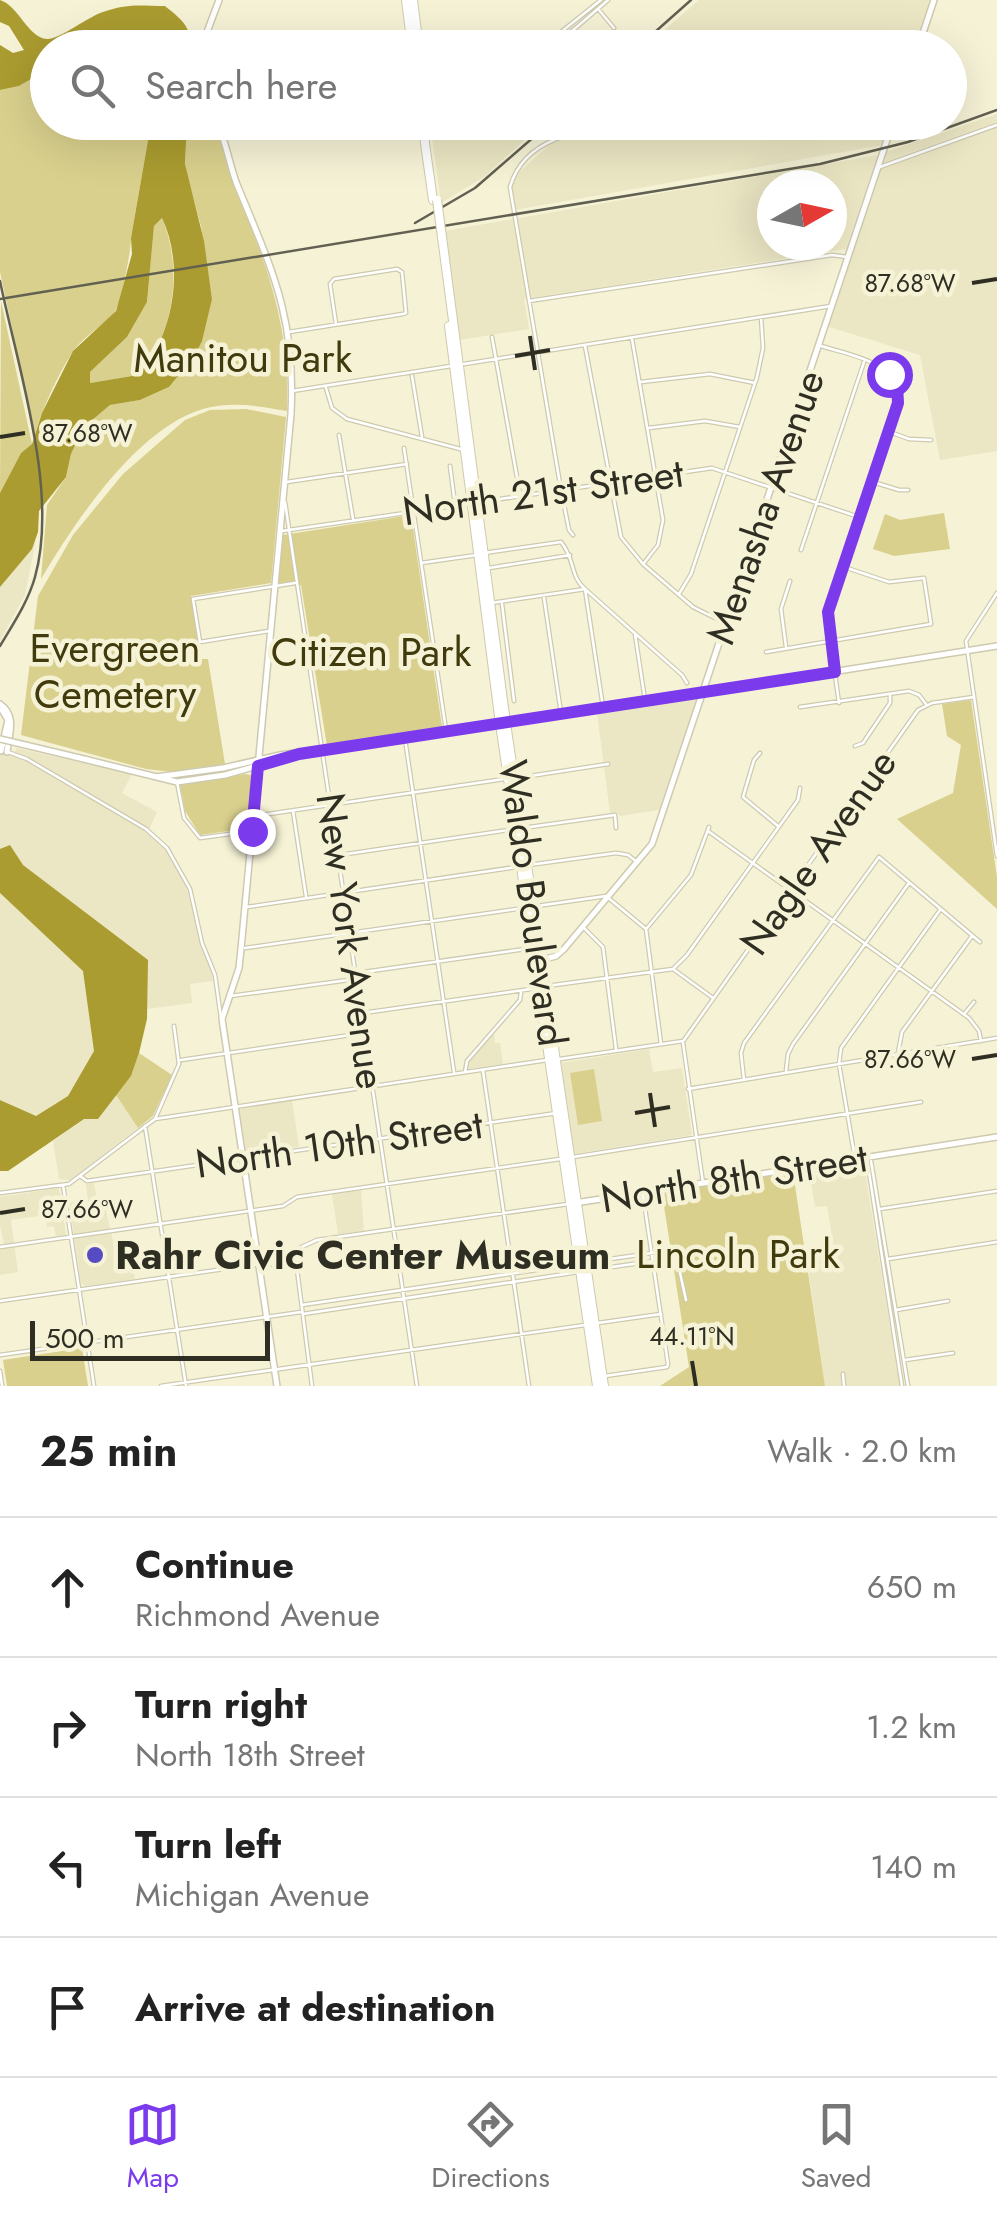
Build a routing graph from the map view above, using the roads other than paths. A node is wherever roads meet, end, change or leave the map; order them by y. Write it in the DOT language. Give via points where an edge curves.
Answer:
graph roads {
  1 [pos="219,0"];
  2 [pos="410,0"];
  3 [pos="601,0"];
  4 [pos="608,0"];
  5 [pos="934,0"];
  6 [pos="596,7"];
  7 [pos="614,28"];
  8 [pos="208,30"];
  9 [pos="413,30"];
  10 [pos="568,30"];
  11 [pos="924,30"];
  12 [pos="997,125"];
  13 [pos="967,136"];
  14 [pos="223,140"];
  15 [pos="427,140"];
  16 [pos="553,140"];
  17 [pos="887,140"];
  18 [pos="955,140"];
  19 [pos="879,167"];
  20 [pos="849,258"];
  21 [pos="528,302"];
  22 [pos="833,306"];
  23 [pos="761,316"];
  24 [pos="336,324"];
  25 [pos="289,332"];
  26 [pos="632,336"];
  27 [pos="492,337"];
  28 [pos="584,344"];
  29 [pos="820,345"];
  30 [pos="536,351"];
  31 [pos="496,358"];
  32 [pos="865,360"];
  33 [pos="457,366"];
  34 [pos="411,373"];
  35 [pos="640,382"];
  36 [pos="756,384"];
  37 [pos="326,386"];
  38 [pos="292,391"];
  39 [pos="648,428"];
  40 [pos="740,428"];
  41 [pos="889,431"];
  42 [pos="339,435"];
  43 [pos="422,438"];
  44 [pos="931,440"];
  45 [pos="404,448"];
  46 [pos="467,449"];
  47 [pos="407,464"];
  48 [pos="450,466"];
  49 [pos="725,472"];
  50 [pos="346,473"];
  51 [pos="656,476"];
  52 [pos="872,481"];
  53 [pos="285,482"];
  54 [pos="609,483"];
  55 [pos="771,488"];
  56 [pos="561,490"];
  57 [pos="908,490"];
  58 [pos="520,496"];
  59 [pos="284,497"];
  60 [pos="474,503"];
  61 [pos="817,503"];
  62 [pos="455,506"];
  63 [pos="414,512"];
  64 [pos="860,517"];
  65 [pos="353,521"];
  66 [pos="290,530"];
  67 [pos="280,532"];
  68 [pos="574,535"];
  69 [pos="801,550"];
  70 [pos="481,554"];
  71 [pos="572,555"];
  72 [pos="422,564"];
  73 [pos="642,564"];
  74 [pos="843,567"];
  75 [pos="483,569"];
  76 [pos="790,582"];
  77 [pos="298,583"];
  78 [pos="275,586"];
  79 [pos="585,589"];
  80 [pos="997,593"];
  81 [pos="678,595"];
  82 [pos="544,596"];
  83 [pos="502,602"];
  84 [pos="488,604"];
  85 [pos="726,624"];
  86 [pos="271,631"];
  87 [pos="634,632"];
  88 [pos="830,642"];
  89 [pos="997,646"];
  90 [pos="786,649"];
  91 [pos="968,651"];
  92 [pos="766,652"];
  93 [pos="710,672"];
  94 [pos="835,672"];
  95 [pos="687,683"];
  96 [pos="724,689"];
  97 [pos="703,692"];
  98 [pos="890,694"];
  99 [pos="974,697"];
  100 [pos="514,701"];
  101 [pos="645,702"];
  102 [pos="840,702"];
  103 [pos="926,704"];
  104 [pos="0,706"];
  105 [pos="800,707"];
  106 [pos="603,708"];
  107 [pos="561,715"];
  108 [pos="503,723"];
  109 [pos="446,731"];
  110 [pos="405,737"];
  111 [pos="0,739"];
  112 [pos="855,746"];
  113 [pos="323,750"];
  114 [pos="3,751"];
  115 [pos="760,753"];
  116 [pos="258,763"];
  117 [pos="608,764"];
  118 [pos="236,772"];
  119 [pos="176,778"];
  120 [pos="511,778"];
  121 [pos="256,779"];
  122 [pos="800,788"];
  123 [pos="413,793"];
  124 [pos="331,806"];
  125 [pos="293,811"];
  126 [pos="254,817"];
  127 [pos="779,826"];
  128 [pos="518,828"];
  129 [pos="616,828"];
  130 [pos="252,831"];
  131 [pos="420,842"];
  132 [pos="338,855"];
  133 [pos="997,856"];
  134 [pos="639,863"];
  135 [pos="753,863"];
  136 [pos="524,866"];
  137 [pos="426,881"];
  138 [pos="910,882"];
  139 [pos="792,891"];
  140 [pos="344,892"];
  141 [pos="609,897"];
  142 [pos="306,898"];
  143 [pos="246,907"];
  144 [pos="530,907"];
  145 [pos="941,909"];
  146 [pos="832,920"];
  147 [pos="432,921"];
  148 [pos="584,927"];
  149 [pos="646,929"];
  150 [pos="350,933"];
  151 [pos="972,936"];
  152 [pos="980,942"];
  153 [pos="866,944"];
  154 [pos="241,948"];
  155 [pos="532,948"];
  156 [pos="538,960"];
  157 [pos="438,962"];
  158 [pos="673,968"];
  159 [pos="899,968"];
  160 [pos="652,971"];
  161 [pos="356,973"];
  162 [pos="607,978"];
  163 [pos="356,980"];
  164 [pos="542,987"];
  165 [pos="521,990"];
  166 [pos="932,991"];
  167 [pos="230,996"];
  168 [pos="714,999"];
  169 [pos="444,1002"];
  170 [pos="974,1002"];
  171 [pos="361,1014"];
  172 [pos="964,1014"];
  173 [pos="222,1019"];
  174 [pos="174,1026"];
  175 [pos="364,1032"];
  176 [pos="997,1038"];
  177 [pos="682,1041"];
  178 [pos="981,1041"];
  179 [pos="661,1044"];
  180 [pos="616,1050"];
  181 [pos="227,1053"];
  182 [pos="898,1054"];
  183 [pos="179,1060"];
  184 [pos="552,1060"];
  185 [pos="840,1064"];
  186 [pos="482,1070"];
  187 [pos="465,1072"];
  188 [pos="786,1073"];
  189 [pos="454,1074"];
  190 [pos="744,1080"];
  191 [pos="372,1086"];
  192 [pos="688,1088"];
  193 [pos="921,1102"];
  194 [pos="234,1106"];
  195 [pos="560,1112"];
  196 [pos="847,1114"];
  197 [pos="155,1119"];
  198 [pos="490,1122"];
  199 [pos="145,1126"];
  200 [pos="997,1137"];
  201 [pos="380,1138"];
  202 [pos="696,1138"];
  203 [pos="869,1157"];
  204 [pos="243,1158"];
  205 [pos="567,1158"];
  206 [pos="854,1160"];
  207 [pos="497,1168"];
  208 [pos="866,1169"];
  209 [pos="153,1171"];
  210 [pos="80,1176"];
  211 [pos="386,1184"];
  212 [pos="704,1184"];
  213 [pos="64,1185"];
  214 [pos="997,1190"];
  215 [pos="643,1193"];
  216 [pos="0,1194"];
  217 [pos="574,1203"];
  218 [pos="876,1209"];
  219 [pos="251,1211"];
  220 [pos="504,1213"];
  221 [pos="161,1224"];
  222 [pos="393,1229"];
  223 [pos="71,1237"];
  224 [pos="997,1242"];
  225 [pos="0,1247"];
  226 [pos="294,1251"];
  227 [pos="651,1253"];
  228 [pos="676,1258"];
  229 [pos="888,1259"];
  230 [pos="882,1260"];
  231 [pos="296,1261"];
  232 [pos="652,1262"];
  233 [pos="263,1263"];
  234 [pos="583,1267"];
  235 [pos="512,1273"];
  236 [pos="169,1277"];
  237 [pos="514,1282"];
  238 [pos="80,1290"];
  239 [pos="402,1290"];
  240 [pos="403,1298"];
  241 [pos="686,1300"];
  242 [pos="0,1301"];
  243 [pos="948,1302"];
  244 [pos="302,1305"];
  245 [pos="893,1310"];
  246 [pos="303,1313"];
  247 [pos="661,1314"];
  248 [pos="267,1317"];
  249 [pos="591,1324"];
  250 [pos="177,1330"];
  251 [pos="522,1334"];
  252 [pos="87,1343"];
  253 [pos="411,1350"];
  254 [pos="954,1353"];
  255 [pos="0,1355"];
  256 [pos="901,1360"];
  257 [pos="309,1365"];
  258 [pos="275,1370"];
  259 [pos="0,1371"];
  260 [pos="842,1374"];
  261 [pos="600,1381"];
  262 [pos="185,1384"];
  263 [pos="2,1386"];
  264 [pos="94,1386"];
  265 [pos="161,1386"];
  266 [pos="277,1386"];
  267 [pos="312,1386"];
  268 [pos="416,1386"];
  269 [pos="530,1386"];
  270 [pos="844,1386"];
  271 [pos="902,1386"];
  272 [pos="908,1386"];
  1 -- 8 [label="street"];
  2 -- 9 [label="main road"];
  3 -- 6 [label="street"];
  4 -- 6 [label="street"];
  5 -- 11 [label="street"];
  6 -- 7 [label="street"];
  6 -- 10 [label="street"];
  12 -- 13 [label="street"];
  14 -- 25 [label="street" via="274,272"];
  15 -- 33 [label="main road, Waldo Boulevard, bridge"];
  16 -- 21 [label="street" via="518,168 510,187"];
  17 -- 19 [label="street, Menasha Avenue"];
  18 -- 19 [label="street"];
  19 -- 20 [label="street, Menasha Avenue"];
  20 -- 21 [label="street" via="832,255"];
  20 -- 22 [label="street, Menasha Avenue"];
  21 -- 30 [label="street"];
  22 -- 23 [label="street"];
  22 -- 29 [label="street, Menasha Avenue"];
  23 -- 26 [label="street"];
  23 -- 36 [label="street"];
  24 -- 24 [label="street" via="334,279 402,272 406,313"];
  24 -- 25 [label="street"];
  25 -- 38 [label="street"];
  26 -- 28 [label="street"];
  26 -- 35 [label="street"];
  27 -- 31 [label="street"];
  28 -- 30 [label="street"];
  28 -- 54 [label="street"];
  29 -- 32 [label="street"];
  29 -- 55 [label="street, Menasha Avenue"];
  30 -- 31 [label="street"];
  30 -- 56 [label="street"];
  31 -- 33 [label="street"];
  31 -- 58 [label="street"];
  32 -- 41 [label="street" via="897,385"];
  32 -- 61 [label="street"];
  33 -- 34 [label="street"];
  33 -- 46 [label="main road, Waldo Boulevard"];
  34 -- 37 [label="street"];
  34 -- 43 [label="street"];
  35 -- 36 [label="street" via="710,374"];
  35 -- 39 [label="street"];
  36 -- 40 [label="street"];
  37 -- 38 [label="street"];
  37 -- 43 [label="street" via="338,414"];
  38 -- 53 [label="street"];
  39 -- 40 [label="street" via="705,421"];
  39 -- 51 [label="street"];
  40 -- 49 [label="street"];
  41 -- 44 [label="street"];
  41 -- 52 [label="street"];
  42 -- 50 [label="street"];
  43 -- 46 [label="street"];
  45 -- 47 [label="street"];
  46 -- 60 [label="main road, Waldo Boulevard"];
  47 -- 50 [label="street"];
  47 -- 63 [label="street"];
  48 -- 62 [label="street"];
  49 -- 51 [label="street, North 21st Street" via="704,468"];
  49 -- 55 [label="street, North 21st Street"];
  49 -- 81 [label="street"];
  50 -- 53 [label="street"];
  50 -- 65 [label="street"];
  51 -- 54 [label="street, North 21st Street"];
  51 -- 73 [label="street" via="662,530"];
  52 -- 57 [label="street"];
  52 -- 64 [label="street"];
  53 -- 59 [label="street"];
  54 -- 56 [label="street, North 21st Street"];
  54 -- 73 [label="street" via="618,528"];
  55 -- 61 [label="street, North 21st Street"];
  55 -- 85 [label="street, Menasha Avenue"];
  56 -- 58 [label="street, North 21st Street"];
  56 -- 68 [label="street"];
  58 -- 60 [label="street, North 21st Street"];
  59 -- 66 [label="street, New York Avenue"];
  59 -- 67 [label="street"];
  60 -- 62 [label="street, North 21st Street"];
  60 -- 70 [label="main road, Waldo Boulevard"];
  61 -- 64 [label="street, North 21st Street"];
  61 -- 69 [label="street"];
  62 -- 63 [label="street, North 21st Street"];
  63 -- 65 [label="street, North 21st Street"];
  63 -- 72 [label="street"];
  64 -- 74 [label="street"];
  65 -- 66 [label="street, North 21st Street"];
  66 -- 67 [label="street, North 21st Street"];
  66 -- 77 [label="street, New York Avenue"];
  67 -- 78 [label="street"];
  70 -- 71 [label="street" via="561,542"];
  70 -- 72 [label="street"];
  70 -- 75 [label="main road, Waldo Boulevard"];
  71 -- 75 [label="street"];
  71 -- 79 [label="street" via="576,580"];
  72 -- 109 [label="street"];
  73 -- 81 [label="street"];
  74 -- 88 [label="street" via="827,616"];
  74 -- 88 [label="street" via="889,582 924,578 932,623"];
  75 -- 84 [label="main road, Waldo Boulevard"];
  76 -- 90 [label="street" via="781,608"];
  77 -- 78 [label="street"];
  77 -- 113 [label="street, New York Avenue"];
  78 -- 86 [label="street"];
  78 -- 86 [label="street" via="193,599 200,642"];
  79 -- 82 [label="street"];
  79 -- 87 [label="street"];
  79 -- 106 [label="street"];
  80 -- 91 [label="street" via="968,635"];
  81 -- 85 [label="street"];
  82 -- 83 [label="street"];
  82 -- 107 [label="street"];
  83 -- 84 [label="street"];
  83 -- 100 [label="street"];
  84 -- 108 [label="main road, Waldo Boulevard"];
  85 -- 93 [label="street, Menasha Avenue"];
  86 -- 116 [label="street"];
  87 -- 95 [label="street"];
  87 -- 101 [label="street"];
  88 -- 90 [label="street"];
  88 -- 94 [label="street"];
  89 -- 91 [label="street"];
  90 -- 92 [label="street"];
  91 -- 94 [label="street"];
  91 -- 99 [label="street"];
  93 -- 96 [label="street" via="714,685"];
  93 -- 97 [label="street, Menasha Avenue"];
  94 -- 96 [label="street"];
  94 -- 102 [label="street"];
  96 -- 97 [label="street"];
  97 -- 101 [label="street"];
  97 -- 134 [label="street, Menasha Avenue" via="652,844"];
  98 -- 102 [label="street"];
  98 -- 103 [label="street" via="913,692"];
  98 -- 112 [label="street" via="890,703"];
  99 -- 103 [label="street"];
  99 -- 133 [label="street"];
  101 -- 106 [label="street"];
  102 -- 105 [label="street"];
  103 -- 139 [label="street, Nagle Avenue"];
  104 -- 114 [label="street" via="11,719"];
  106 -- 107 [label="street"];
  107 -- 108 [label="street"];
  108 -- 109 [label="street"];
  108 -- 120 [label="main road, Waldo Boulevard"];
  109 -- 110 [label="street"];
  110 -- 113 [label="street"];
  110 -- 123 [label="street"];
  111 -- 119 [label="street, bridge"];
  113 -- 116 [label="street"];
  113 -- 124 [label="street, New York Avenue"];
  114 -- 173 [label="street" via="27,759 168,848 190,889"];
  115 -- 127 [label="street" via="743,797"];
  116 -- 118 [label="street"];
  116 -- 119 [label="street"];
  116 -- 121 [label="street"];
  117 -- 120 [label="street"];
  118 -- 119 [label="street"];
  118 -- 121 [label="street"];
  119 -- 130 [label="street" via="184,818 200,838"];
  120 -- 123 [label="street"];
  120 -- 128 [label="main road, Waldo Boulevard"];
  121 -- 126 [label="street"];
  122 -- 127 [label="street"];
  123 -- 124 [label="street"];
  123 -- 131 [label="street"];
  124 -- 125 [label="street"];
  124 -- 132 [label="street, New York Avenue"];
  125 -- 126 [label="street"];
  125 -- 142 [label="street"];
  126 -- 130 [label="street"];
  127 -- 135 [label="street"];
  128 -- 129 [label="street" via="614,815"];
  128 -- 131 [label="street"];
  128 -- 136 [label="main road, Waldo Boulevard"];
  130 -- 143 [label="street"];
  131 -- 132 [label="street"];
  131 -- 137 [label="street"];
  132 -- 140 [label="street, New York Avenue"];
  134 -- 136 [label="street" via="616,852"];
  134 -- 141 [label="street, Menasha Avenue"];
  135 -- 139 [label="street"];
  135 -- 149 [label="street" via="709,829 691,875"];
  135 -- 158 [label="street"];
  136 -- 137 [label="street"];
  136 -- 144 [label="main road, Waldo Boulevard"];
  137 -- 140 [label="street"];
  137 -- 147 [label="street"];
  138 -- 145 [label="street"];
  138 -- 146 [label="street" via="879,857"];
  138 -- 153 [label="street"];
  139 -- 146 [label="street"];
  139 -- 168 [label="street, Nagle Avenue"];
  140 -- 142 [label="street"];
  140 -- 150 [label="street, New York Avenue"];
  141 -- 144 [label="street"];
  141 -- 148 [label="street, Menasha Avenue"];
  141 -- 149 [label="street"];
  142 -- 143 [label="street"];
  143 -- 154 [label="street"];
  144 -- 147 [label="street"];
  144 -- 155 [label="main road, Waldo Boulevard"];
  144 -- 156 [label="main road, Waldo Boulevard"];
  145 -- 151 [label="street"];
  145 -- 159 [label="street"];
  146 -- 153 [label="street"];
  146 -- 190 [label="street" via="744,1043"];
  147 -- 150 [label="street"];
  147 -- 157 [label="street"];
  148 -- 156 [label="street, Menasha Avenue" via="558,954"];
  148 -- 162 [label="street" via="602,945"];
  149 -- 160 [label="street"];
  150 -- 154 [label="street"];
  150 -- 161 [label="street, New York Avenue"];
  151 -- 152 [label="street"];
  151 -- 166 [label="street"];
  153 -- 159 [label="street"];
  153 -- 188 [label="street" via="793,1044"];
  154 -- 167 [label="street"];
  155 -- 156 [label="main road, Waldo Boulevard"];
  155 -- 157 [label="street"];
  156 -- 164 [label="main road, Waldo Boulevard"];
  157 -- 161 [label="street"];
  157 -- 169 [label="street"];
  158 -- 160 [label="street"];
  158 -- 168 [label="street"];
  159 -- 166 [label="street"];
  159 -- 185 [label="street" via="841,1048"];
  160 -- 162 [label="street"];
  160 -- 179 [label="street"];
  161 -- 163 [label="street, New York Avenue"];
  162 -- 164 [label="street"];
  162 -- 180 [label="street"];
  163 -- 167 [label="street"];
  163 -- 171 [label="street, New York Avenue"];
  164 -- 165 [label="street"];
  164 -- 184 [label="main road, Waldo Boulevard"];
  165 -- 169 [label="street"];
  165 -- 187 [label="street"];
  166 -- 172 [label="street"];
  166 -- 182 [label="street" via="902,1032"];
  167 -- 173 [label="street"];
  168 -- 177 [label="street, Nagle Avenue"];
  169 -- 171 [label="street"];
  169 -- 189 [label="street"];
  170 -- 172 [label="street"];
  171 -- 175 [label="street, New York Avenue"];
  172 -- 178 [label="street"];
  173 -- 181 [label="street"];
  174 -- 183 [label="street"];
  175 -- 181 [label="street"];
  175 -- 191 [label="street, New York Avenue"];
  176 -- 178 [label="street"];
  177 -- 179 [label="street"];
  177 -- 192 [label="street"];
  178 -- 182 [label="street"];
  179 -- 180 [label="street"];
  180 -- 184 [label="street"];
  181 -- 183 [label="street"];
  181 -- 194 [label="street"];
  182 -- 185 [label="street"];
  183 -- 197 [label="street"];
  184 -- 186 [label="street"];
  184 -- 195 [label="main road, Waldo Boulevard"];
  185 -- 188 [label="street"];
  185 -- 196 [label="street"];
  186 -- 187 [label="street"];
  186 -- 198 [label="street"];
  187 -- 189 [label="street"];
  188 -- 190 [label="street"];
  189 -- 191 [label="street"];
  190 -- 192 [label="street"];
  191 -- 194 [label="street"];
  191 -- 201 [label="street, New York Avenue"];
  192 -- 202 [label="street"];
  193 -- 196 [label="street"];
  194 -- 197 [label="street"];
  194 -- 204 [label="street"];
  195 -- 198 [label="street, North 10th Street"];
  195 -- 205 [label="main road, Waldo Boulevard"];
  196 -- 202 [label="street"];
  196 -- 206 [label="street"];
  197 -- 199 [label="street"];
  198 -- 201 [label="street, North 10th Street"];
  198 -- 207 [label="street"];
  199 -- 209 [label="street"];
  199 -- 210 [label="street"];
  200 -- 203 [label="street, North 8th Street"];
  201 -- 204 [label="street, North 10th Street"];
  201 -- 211 [label="street, New York Avenue"];
  202 -- 205 [label="street"];
  202 -- 212 [label="street"];
  203 -- 206 [label="street, North 8th Street"];
  203 -- 208 [label="street"];
  203 -- 218 [label="street"];
  204 -- 209 [label="street, North 10th Street"];
  204 -- 219 [label="street"];
  205 -- 207 [label="street"];
  205 -- 217 [label="main road, Waldo Boulevard"];
  206 -- 208 [label="street"];
  206 -- 212 [label="street, North 8th Street"];
  207 -- 211 [label="street"];
  207 -- 220 [label="street"];
  208 -- 218 [label="street"];
  209 -- 210 [label="street, North 10th Street" via="87,1181"];
  209 -- 221 [label="street"];
  210 -- 213 [label="street, North 10th Street"];
  211 -- 219 [label="street"];
  211 -- 222 [label="street, New York Avenue"];
  212 -- 215 [label="street, North 8th Street"];
  213 -- 216 [label="street, North 10th Street"];
  213 -- 223 [label="street"];
  214 -- 218 [label="street"];
  215 -- 217 [label="street, North 8th Street"];
  215 -- 227 [label="street"];
  217 -- 220 [label="street, North 8th Street"];
  217 -- 234 [label="main road, Waldo Boulevard"];
  218 -- 229 [label="street"];
  218 -- 230 [label="street"];
  219 -- 221 [label="street"];
  219 -- 233 [label="street"];
  220 -- 222 [label="street, North 8th Street"];
  220 -- 235 [label="street"];
  221 -- 223 [label="street"];
  221 -- 236 [label="street"];
  222 -- 226 [label="street, North 8th Street" via="317,1240"];
  222 -- 239 [label="street, New York Avenue"];
  223 -- 225 [label="street"];
  223 -- 238 [label="street"];
  224 -- 229 [label="street"];
  226 -- 231 [label="street"];
  226 -- 233 [label="street, North 8th Street"];
  227 -- 228 [label="street" via="672,1250 684,1257"];
  227 -- 232 [label="street"];
  227 -- 234 [label="street"];
  228 -- 232 [label="street"];
  228 -- 241 [label="street"];
  229 -- 230 [label="street"];
  229 -- 245 [label="street"];
  230 -- 245 [label="street"];
  231 -- 233 [label="street"];
  231 -- 244 [label="street"];
  232 -- 234 [label="street"];
  232 -- 247 [label="street"];
  233 -- 236 [label="street, North 8th Street"];
  233 -- 248 [label="street"];
  234 -- 235 [label="street"];
  234 -- 237 [label="street"];
  234 -- 249 [label="main road, Waldo Boulevard"];
  235 -- 237 [label="street"];
  235 -- 239 [label="street"];
  236 -- 238 [label="street, North 8th Street"];
  236 -- 250 [label="street"];
  237 -- 240 [label="street"];
  237 -- 251 [label="street"];
  238 -- 242 [label="street, North 8th Street"];
  238 -- 252 [label="street"];
  239 -- 240 [label="street, New York Avenue"];
  239 -- 244 [label="street"];
  240 -- 246 [label="street"];
  240 -- 253 [label="street, New York Avenue"];
  243 -- 245 [label="street"];
  244 -- 246 [label="street"];
  245 -- 256 [label="street"];
  246 -- 248 [label="street"];
  246 -- 257 [label="street"];
  247 -- 249 [label="street"];
  247 -- 261 [label="street" via="667,1367"];
  248 -- 250 [label="street"];
  248 -- 258 [label="street"];
  249 -- 251 [label="street"];
  249 -- 261 [label="main road, Waldo Boulevard"];
  250 -- 252 [label="street"];
  250 -- 262 [label="street"];
  251 -- 253 [label="street"];
  251 -- 269 [label="street"];
  252 -- 255 [label="street"];
  252 -- 264 [label="street"];
  253 -- 257 [label="street"];
  253 -- 268 [label="street, New York Avenue"];
  254 -- 256 [label="street"];
  256 -- 271 [label="street"];
  256 -- 272 [label="street"];
  257 -- 258 [label="street"];
  257 -- 267 [label="street"];
  258 -- 262 [label="street"];
  258 -- 266 [label="street"];
  259 -- 263 [label="street"];
  260 -- 270 [label="street"];
  262 -- 265 [label="street"];
}
